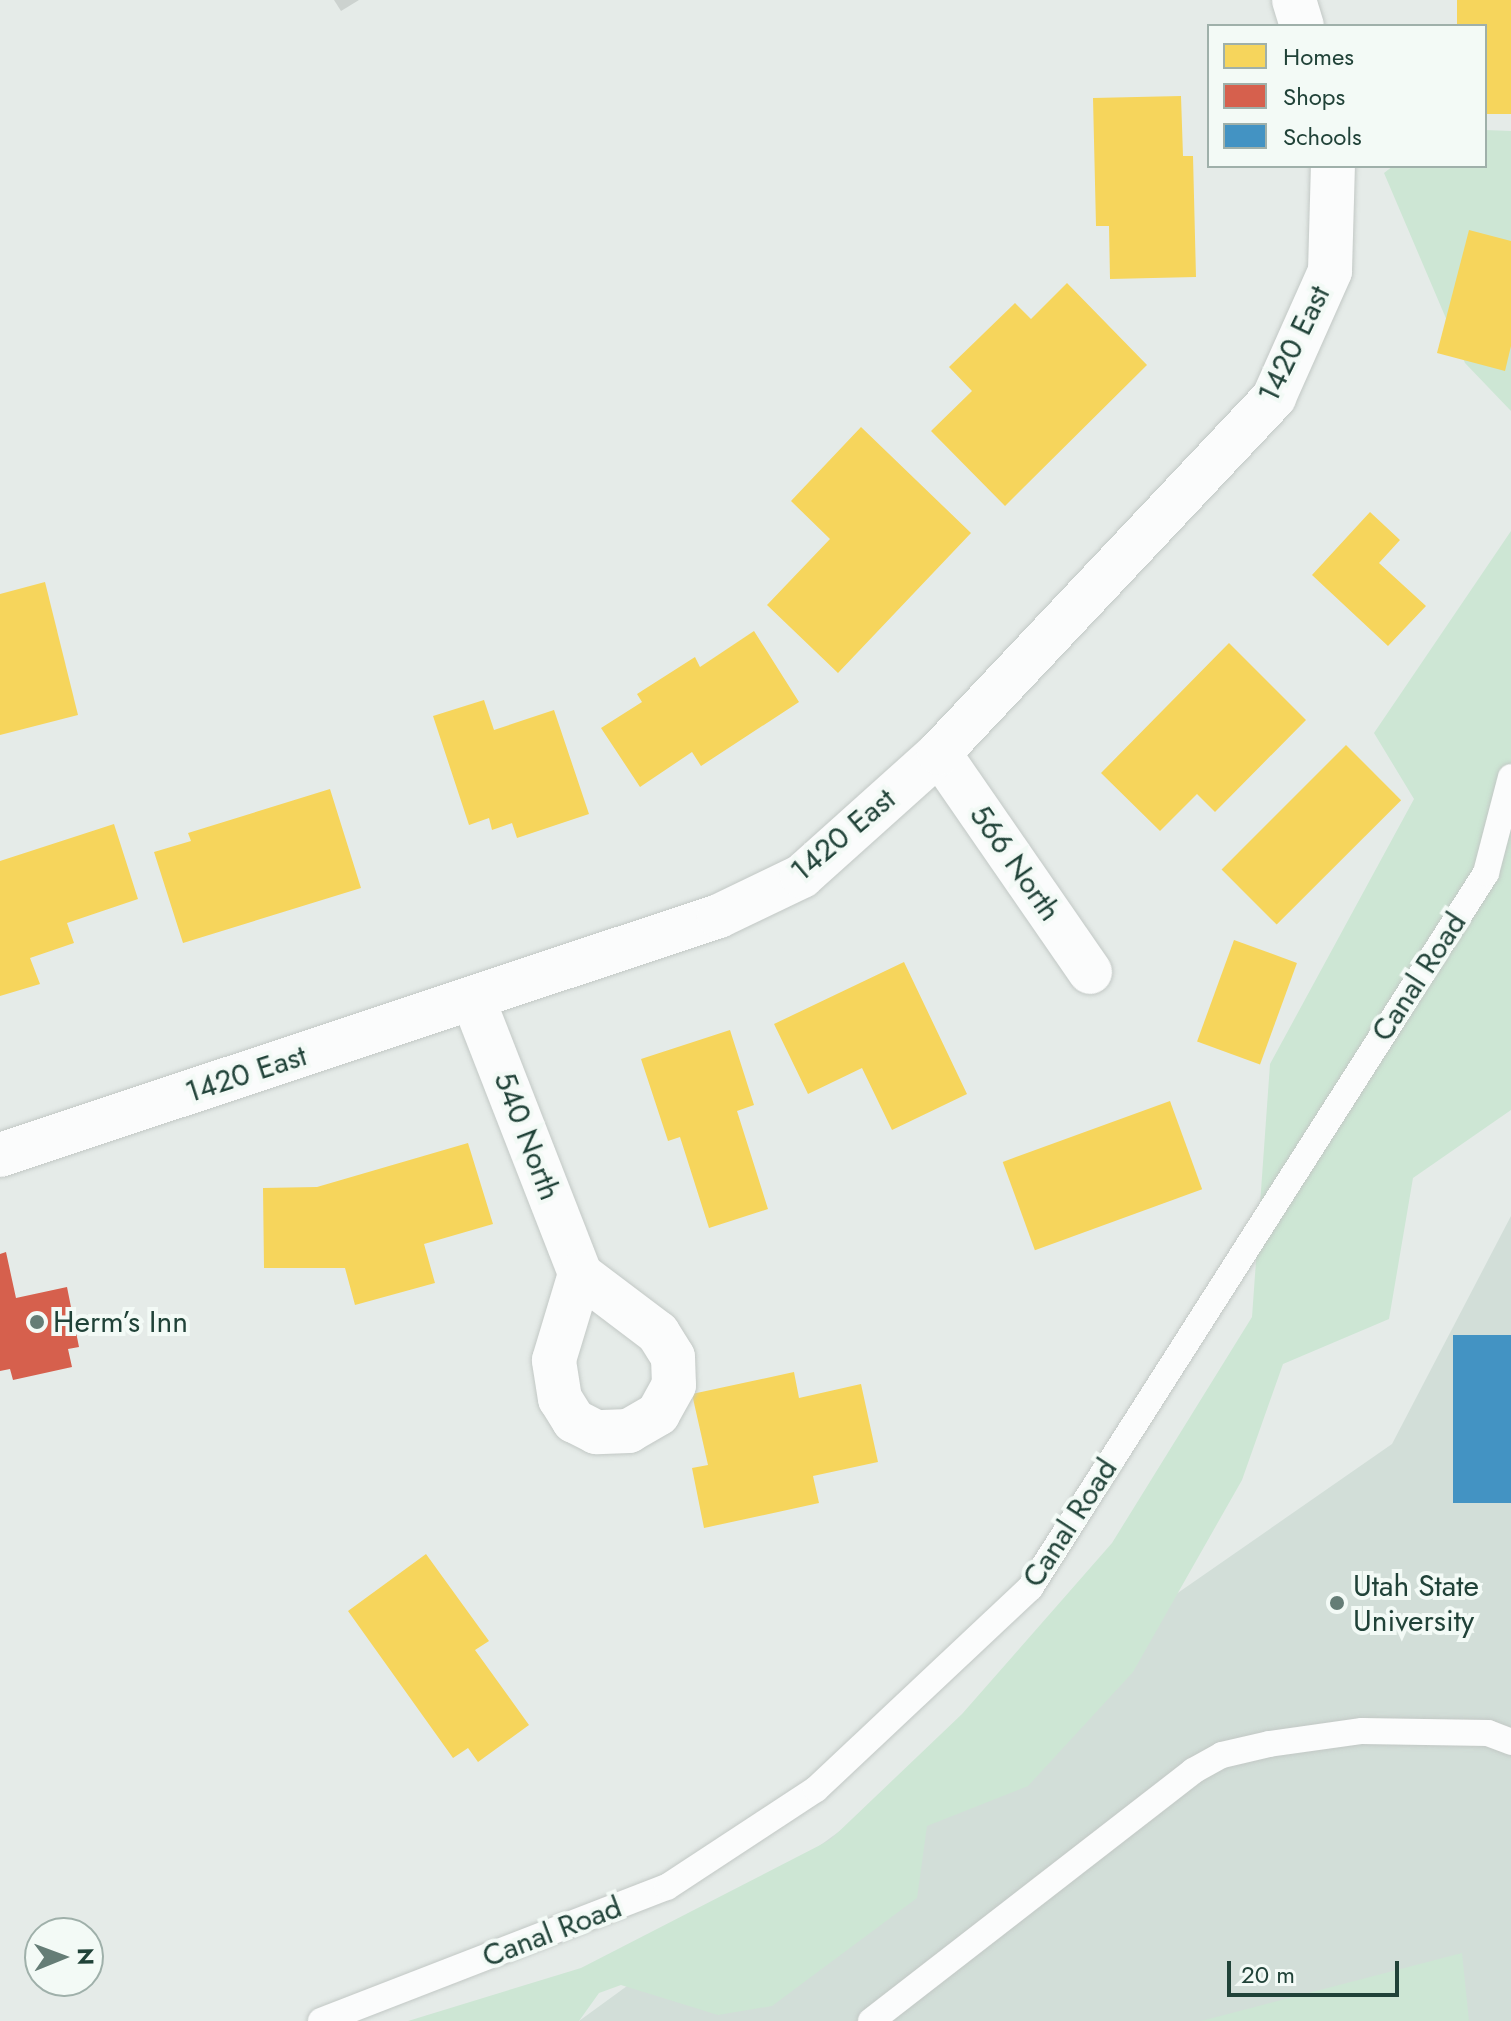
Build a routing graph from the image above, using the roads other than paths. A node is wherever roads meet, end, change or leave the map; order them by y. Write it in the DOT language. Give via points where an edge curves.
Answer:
graph roads {
  1 [pos="1294,0"];
  2 [pos="1301,24"];
  3 [pos="1333,168"];
  4 [pos="939,753"];
  5 [pos="1511,777"];
  6 [pos="1090,972"];
  7 [pos="473,999"];
  8 [pos="0,1155"];
  9 [pos="580,1274"];
  10 [pos="1511,1742"];
  11 [pos="321,2021"];
  12 [pos="871,2021"];
  1 -- 2 [label="street"];
  3 -- 4 [label="street, 1420 East" via="1330,271 1274,397"];
  4 -- 6 [label="street, 566 North"];
  4 -- 7 [label="street, 1420 East" via="802,876 719,916"];
  5 -- 11 [label="lane, Canal Road" via="1486,873 1030,1588 816,1789 667,1887"];
  7 -- 8 [label="street, 1420 East"];
  7 -- 9 [label="street, 540 North"];
  10 -- 12 [label="lane" via="1488,1733 1362,1731 1222,1755 1193,1771"];
}
